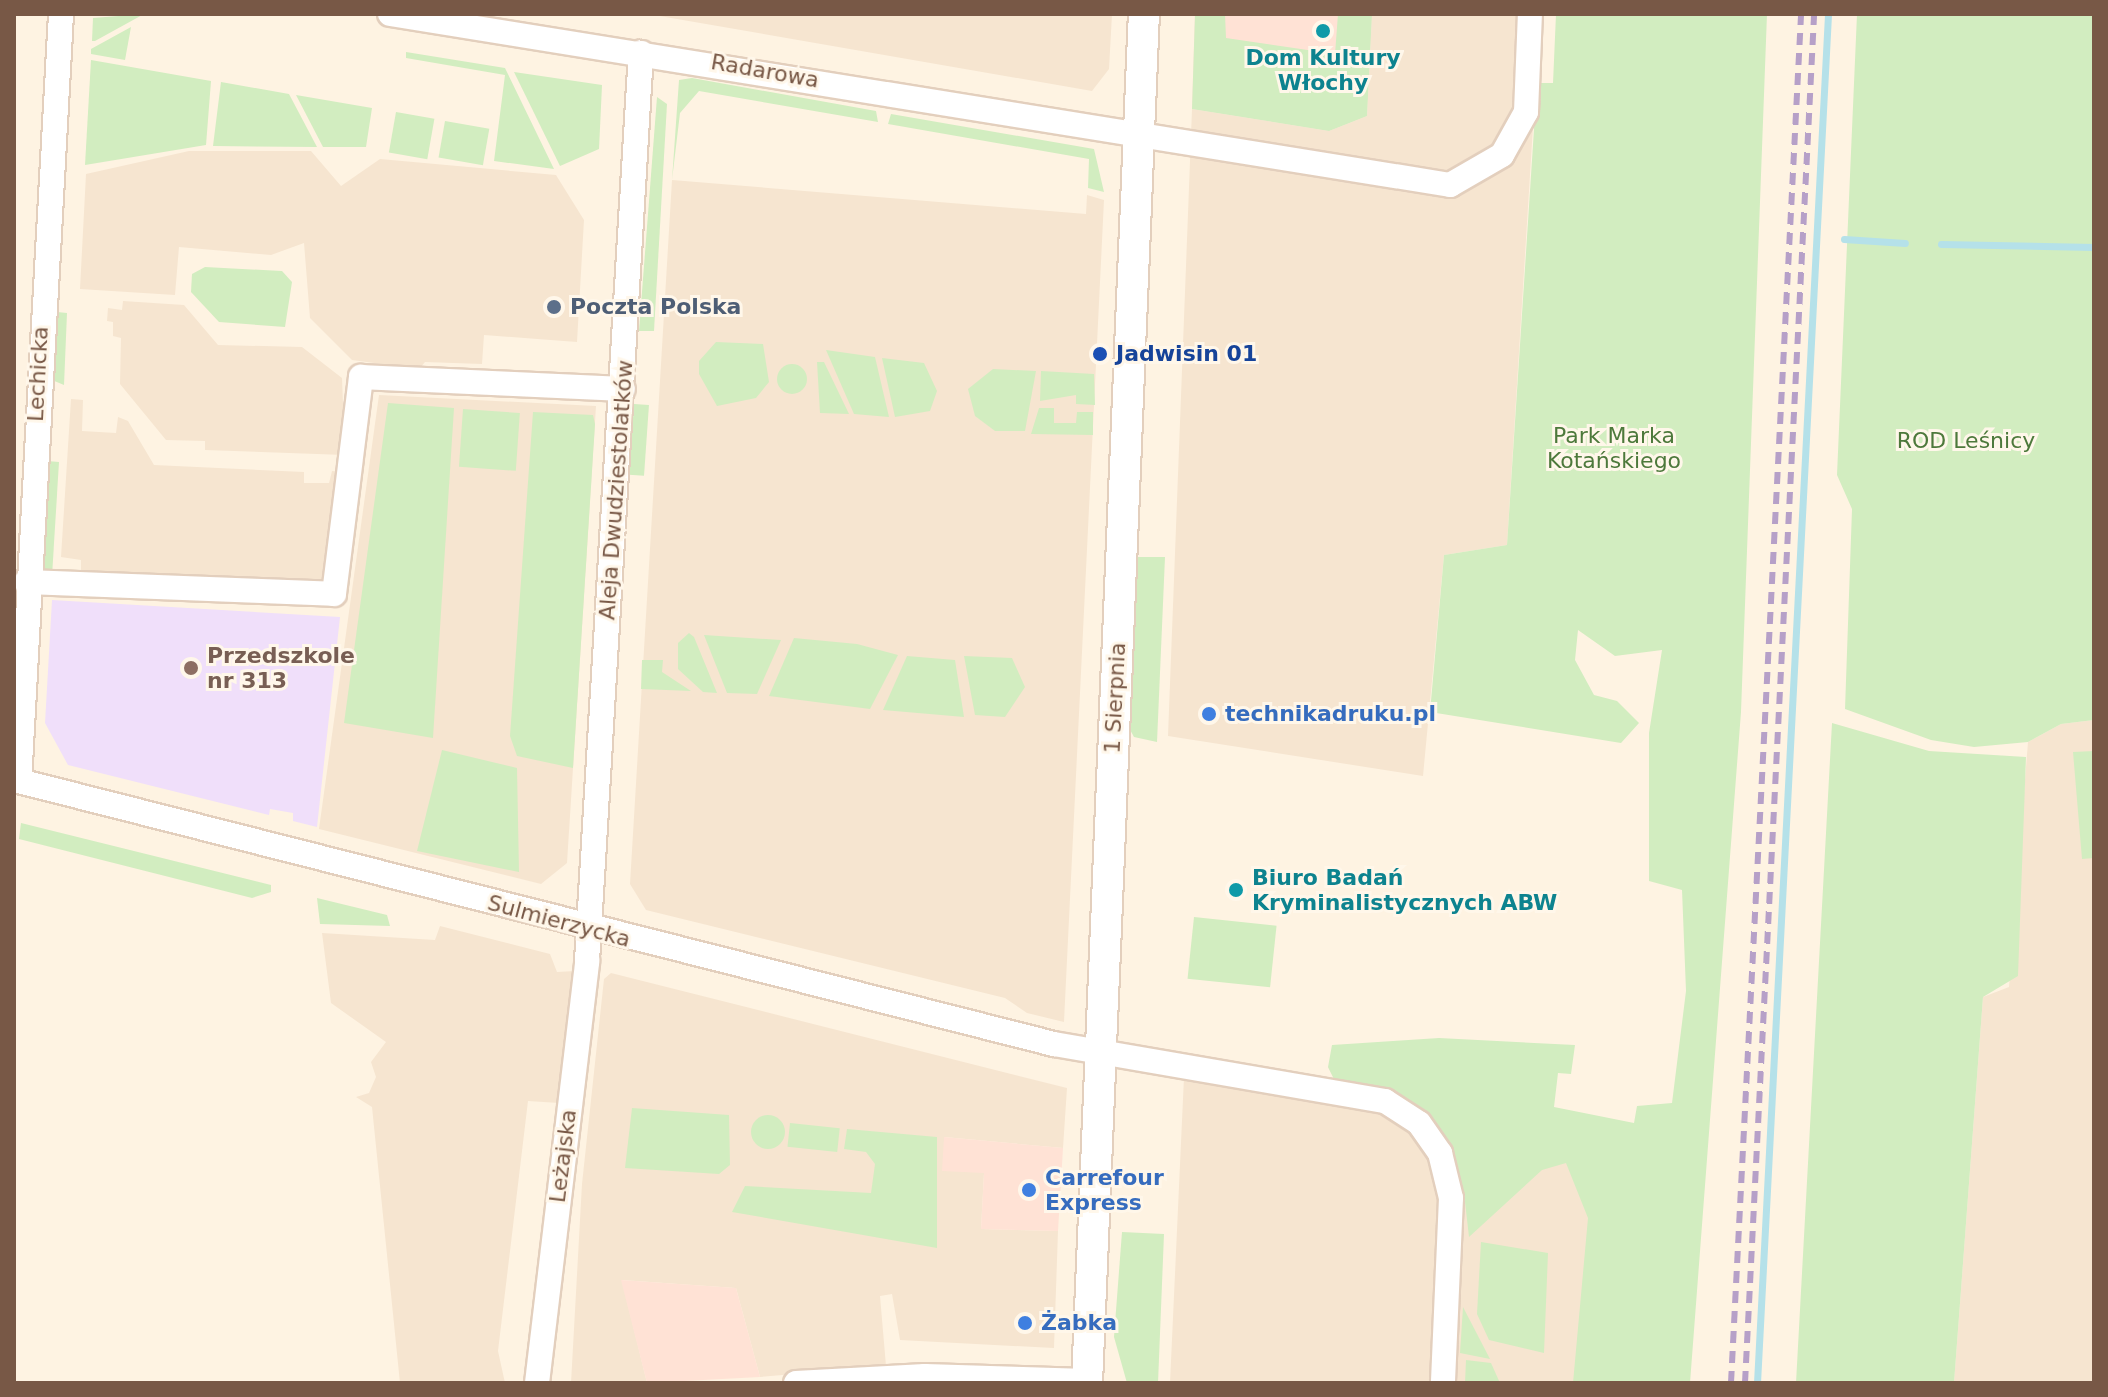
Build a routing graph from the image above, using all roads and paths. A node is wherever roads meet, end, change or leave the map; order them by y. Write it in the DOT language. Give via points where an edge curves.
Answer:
graph roads {
  1 [pos="61,14"];
  2 [pos="390,14"];
  3 [pos="1144,14"];
  4 [pos="1530,14"];
  5 [pos="641,53"];
  6 [pos="1139,140"];
  7 [pos="623,389"];
  8 [pos="26,582"];
  9 [pos="19,781"];
  10 [pos="589,928"];
  11 [pos="1101,1050"];
  12 [pos="1087,1382"];
  13 [pos="537,1383"];
  14 [pos="796,1383"];
  15 [pos="1443,1383"];
  1 -- 8 [label="street, Lechicka"];
  2 -- 5 [label="street, Radarowa"];
  3 -- 6 [label="street, 1 Sierpnia"];
  4 -- 6 [label="street, Radarowa" via="1526,112 1502,155 1468,180 1428,184"];
  5 -- 6 [label="street, Radarowa"];
  5 -- 7 [label="street, Aleja Dwudziestolatków"];
  6 -- 11 [label="street, 1 Sierpnia"];
  7 -- 8 [label="street" via="361,377 334,594"];
  7 -- 10 [label="street, Aleja Dwudziestolatków"];
  8 -- 9 [label="street, Lechicka"];
  9 -- 10 [label="street, Sulmierzycka"];
  10 -- 11 [label="street, Sulmierzycka"];
  10 -- 13 [label="street, Leżajska"];
  11 -- 12 [label="street, 1 Sierpnia"];
  11 -- 15 [label="street, Sulmierzycka" via="1385,1101 1419,1123 1440,1153 1451,1198"];
  12 -- 14 [label="street" via="925,1376"];
}
